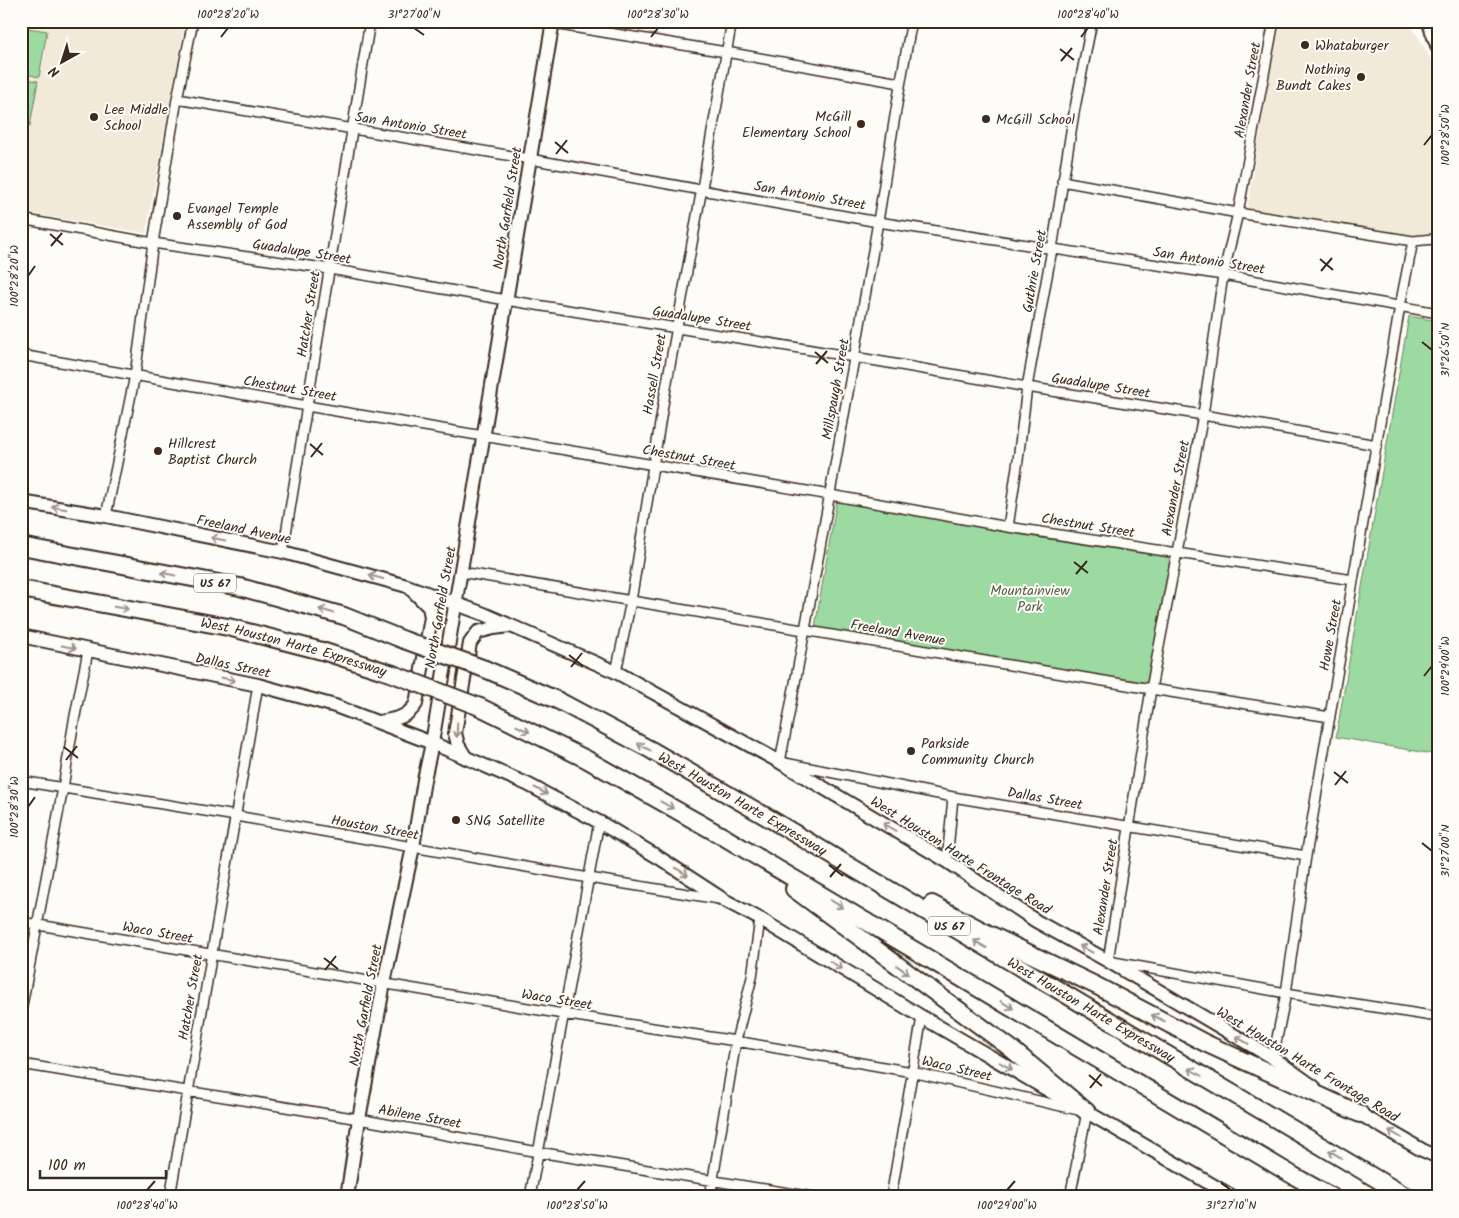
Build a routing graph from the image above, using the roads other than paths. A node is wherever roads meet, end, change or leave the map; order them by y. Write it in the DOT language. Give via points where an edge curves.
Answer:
graph roads {
  1 [pos="193,21"];
  2 [pos="370,21"];
  3 [pos="535,21"];
  4 [pos="732,21"];
  5 [pos="912,21"];
  6 [pos="1092,21"];
  7 [pos="1274,21"];
  8 [pos="1430,21"];
  9 [pos="553,23"];
  10 [pos="1438,48"];
  11 [pos="726,52"];
  12 [pos="900,83"];
  13 [pos="177,99"];
  14 [pos="353,129"];
  15 [pos="530,158"];
  16 [pos="1062,181"];
  17 [pos="701,190"];
  18 [pos="1238,213"];
  19 [pos="21,219"];
  20 [pos="878,222"];
  21 [pos="1438,237"];
  22 [pos="1413,241"];
  23 [pos="153,243"];
  24 [pos="1052,249"];
  25 [pos="330,269"];
  26 [pos="1223,275"];
  27 [pos="506,300"];
  28 [pos="1400,306"];
  29 [pos="1438,313"];
  30 [pos="676,327"];
  31 [pos="21,356"];
  32 [pos="854,357"];
  33 [pos="134,375"];
  34 [pos="1027,387"];
  35 [pos="307,406"];
  36 [pos="1203,415"];
  37 [pos="484,435"];
  38 [pos="1377,445"];
  39 [pos="652,464"];
  40 [pos="830,495"];
  41 [pos="21,502"];
  42 [pos="106,516"];
  43 [pos="1008,527"];
  44 [pos="21,546"];
  45 [pos="283,552"];
  46 [pos="1176,553"];
  47 [pos="461,572"];
  48 [pos="1353,580"];
  49 [pos="407,586"];
  50 [pos="21,589"];
  51 [pos="21,594"];
  52 [pos="630,601"];
  53 [pos="88,602"];
  54 [pos="456,604"];
  55 [pos="512,626"];
  56 [pos="805,631"];
  57 [pos="21,636"];
  58 [pos="88,651"];
  59 [pos="616,672"];
  60 [pos="258,684"];
  61 [pos="1151,689"];
  62 [pos="1330,717"];
  63 [pos="376,722"];
  64 [pos="432,743"];
  65 [pos="466,758"];
  66 [pos="780,762"];
  67 [pos="21,781"];
  68 [pos="63,788"];
  69 [pos="953,797"];
  70 [pos="236,816"];
  71 [pos="767,817"];
  72 [pos="598,822"];
  73 [pos="1128,827"];
  74 [pos="724,837"];
  75 [pos="413,847"];
  76 [pos="1306,856"];
  77 [pos="947,861"];
  78 [pos="589,878"];
  79 [pos="724,900"];
  80 [pos="760,919"];
  81 [pos="21,922"];
  82 [pos="37,925"];
  83 [pos="212,955"];
  84 [pos="1108,961"];
  85 [pos="384,983"];
  86 [pos="1286,993"];
  87 [pos="21,1011"];
  88 [pos="563,1014"];
  89 [pos="1438,1016"];
  90 [pos="922,1018"];
  91 [pos="736,1041"];
  92 [pos="1273,1058"];
  93 [pos="21,1064"];
  94 [pos="912,1072"];
  95 [pos="188,1092"];
  96 [pos="1087,1112"];
  97 [pos="1360,1114"];
  98 [pos="359,1119"];
  99 [pos="538,1152"];
  100 [pos="1438,1158"];
  101 [pos="714,1180"];
  102 [pos="170,1197"];
  103 [pos="347,1197"];
  104 [pos="530,1197"];
  105 [pos="710,1197"];
  106 [pos="813,1197"];
  107 [pos="891,1197"];
  108 [pos="1070,1197"];
  109 [pos="1233,1197"];
  110 [pos="1332,1197"];
  111 [pos="1407,1197"];
  1 -- 13 [label="street"];
  2 -- 14 [label="street, Hatcher Street"];
  3 -- 9 [label="street"];
  4 -- 11 [label="street, Hassell Street"];
  5 -- 12 [label="street, Millspaugh Street"];
  6 -- 16 [label="street, Guthrie Street"];
  7 -- 18 [label="street, Alexander Street"];
  8 -- 10 [label="main road"];
  9 -- 11 [label="street"];
  9 -- 15 [label="main road, North Garfield Street"];
  11 -- 12 [label="street"];
  11 -- 17 [label="street, Hassell Street"];
  12 -- 20 [label="street, Millspaugh Street"];
  13 -- 14 [label="street, San Antonio Street"];
  13 -- 23 [label="street"];
  14 -- 15 [label="street, San Antonio Street"];
  14 -- 25 [label="street, Hatcher Street"];
  15 -- 17 [label="street, San Antonio Street"];
  15 -- 27 [label="main road, North Garfield Street"];
  16 -- 18 [label="street"];
  16 -- 24 [label="street, Guthrie Street"];
  17 -- 20 [label="street, San Antonio Street"];
  17 -- 30 [label="street, Hassell Street"];
  18 -- 22 [label="street"];
  18 -- 26 [label="street, Alexander Street"];
  19 -- 23 [label="street, Guadalupe Street"];
  20 -- 24 [label="street, San Antonio Street"];
  20 -- 32 [label="street, Millspaugh Street"];
  21 -- 22 [label="street"];
  22 -- 28 [label="street, Howe Street"];
  23 -- 25 [label="street, Guadalupe Street"];
  23 -- 33 [label="street"];
  24 -- 26 [label="street, San Antonio Street"];
  24 -- 34 [label="street, Guthrie Street"];
  25 -- 27 [label="street, Guadalupe Street"];
  25 -- 35 [label="street, Hatcher Street"];
  26 -- 28 [label="street, San Antonio Street"];
  26 -- 36 [label="street, Alexander Street"];
  27 -- 30 [label="street, Guadalupe Street"];
  27 -- 37 [label="main road, North Garfield Street"];
  28 -- 29 [label="street, San Antonio Street"];
  28 -- 38 [label="street, Howe Street"];
  30 -- 32 [label="street, Guadalupe Street"];
  30 -- 39 [label="street, Hassell Street"];
  31 -- 33 [label="street, Chestnut Street"];
  32 -- 34 [label="street, Guadalupe Street"];
  32 -- 40 [label="street, Millspaugh Street"];
  33 -- 35 [label="street, Chestnut Street"];
  33 -- 42 [label="street"];
  34 -- 36 [label="street, Guadalupe Street"];
  34 -- 43 [label="street, Guthrie Street"];
  35 -- 37 [label="street, Chestnut Street"];
  35 -- 45 [label="street, Hatcher Street"];
  36 -- 38 [label="street, Guadalupe Street"];
  36 -- 46 [label="street, Alexander Street"];
  37 -- 39 [label="street, Chestnut Street"];
  37 -- 47 [label="main road, North Garfield Street"];
  38 -- 48 [label="street, Howe Street"];
  39 -- 40 [label="street, Chestnut Street"];
  39 -- 52 [label="street, Hassell Street"];
  40 -- 43 [label="street, Chestnut Street"];
  40 -- 56 [label="street, Millspaugh Street"];
  42 -- 41 [label="main road, Freeland Avenue, one-way"];
  45 -- 42 [label="main road, Freeland Avenue, one-way"];
  43 -- 46 [label="street, Chestnut Street"];
  71 -- 44 [label="highway, West Houston Harte Expressway / US 67, one-way, bridge" via="568,706 484,669 344,616 240,587"];
  49 -- 45 [label="main road, Freeland Avenue, one-way"];
  46 -- 48 [label="street, Chestnut Street"];
  46 -- 61 [label="street, Alexander Street"];
  47 -- 52 [label="street, Freeland Avenue"];
  47 -- 54 [label="main road, North Garfield Street"];
  48 -- 62 [label="street, Howe Street"];
  49 -- 54 [label="main road, Freeland Avenue"];
  49 -- 63 [label="main road" via="429,607 431,617 416,704 403,717"];
  50 -- 53 [label="highway, West Houston Harte Expressway / US 67"];
  51 -- 53 [label="highway"];
  52 -- 56 [label="street, Freeland Avenue"];
  52 -- 59 [label="street, Hassell Street"];
  53 -- 74 [label="highway, West Houston Harte Expressway / US 67, one-way, bridge" via="228,626 393,674 480,707 586,759"];
  54 -- 55 [label="main road, West Houston Harte Frontage Road"];
  54 -- 64 [label="main road, North Garfield Street"];
  55 -- 59 [label="main road, West Houston Harte Frontage Road"];
  55 -- 65 [label="main road, one-way" via="478,632 470,643 455,734"];
  56 -- 61 [label="street, Freeland Avenue"];
  56 -- 66 [label="street, Millspaugh Street"];
  57 -- 58 [label="main road, Dallas Street, one-way"];
  58 -- 60 [label="main road, Dallas Street, one-way"];
  58 -- 68 [label="street"];
  59 -- 66 [label="main road, West Houston Harte Frontage Road"];
  60 -- 63 [label="main road, Dallas Street" via="335,706"];
  60 -- 70 [label="street, Hatcher Street"];
  61 -- 62 [label="street, Freeland Avenue"];
  61 -- 73 [label="street, Alexander Street"];
  62 -- 76 [label="street, Howe Street"];
  63 -- 64 [label="main road, Dallas Street"];
  64 -- 65 [label="main road"];
  64 -- 75 [label="main road, North Garfield Street"];
  65 -- 72 [label="main road, one-way" via="527,784"];
  66 -- 69 [label="street, Dallas Street"];
  77 -- 66 [label="main road, West Houston Harte Frontage Road, one-way"];
  67 -- 68 [label="street, Houston Street"];
  68 -- 70 [label="street, Houston Street"];
  68 -- 82 [label="street"];
  69 -- 73 [label="street, Dallas Street"];
  69 -- 77 [label="street"];
  70 -- 75 [label="street, Houston Street"];
  70 -- 83 [label="street, Hatcher Street"];
  97 -- 71 [label="highway, one-way" via="1205,1043"];
  111 -- 71 [label="highway, West Houston Harte Expressway / US 67, one-way"];
  72 -- 78 [label="street"];
  72 -- 79 [label="main road, one-way"];
  73 -- 76 [label="street, Dallas Street"];
  73 -- 84 [label="street, Alexander Street"];
  74 -- 96 [label="highway, one-way" via="1009,1046"];
  74 -- 110 [label="highway, West Houston Harte Expressway / US 67, one-way"];
  75 -- 78 [label="street, Houston Street"];
  75 -- 85 [label="main road, North Garfield Street"];
  76 -- 86 [label="street, Howe Street"];
  84 -- 77 [label="main road, West Houston Harte Frontage Road, one-way" via="1036,921"];
  78 -- 79 [label="street, Houston Street"];
  78 -- 88 [label="street"];
  79 -- 80 [label="main road"];
  80 -- 90 [label="main road, one-way"];
  80 -- 91 [label="street" via="752,977"];
  81 -- 82 [label="street, Waco Street"];
  82 -- 83 [label="street, Waco Street"];
  82 -- 87 [label="street"];
  83 -- 85 [label="street, Waco Street"];
  83 -- 95 [label="street, Hatcher Street"];
  84 -- 86 [label="street"];
  92 -- 84 [label="main road, West Houston Harte Frontage Road, one-way"];
  85 -- 88 [label="street, Waco Street"];
  85 -- 98 [label="main road, North Garfield Street"];
  86 -- 89 [label="street"];
  86 -- 92 [label="street, Howe Street"];
  88 -- 91 [label="street, Waco Street"];
  88 -- 99 [label="street"];
  90 -- 94 [label="street"];
  90 -- 96 [label="main road, one-way"];
  91 -- 94 [label="street, Waco Street"];
  91 -- 101 [label="street"];
  92 -- 97 [label="main road, West Houston Harte Frontage Road"];
  93 -- 95 [label="street, Abilene Street"];
  94 -- 96 [label="street, Waco Street"];
  94 -- 107 [label="street"];
  95 -- 98 [label="street, Abilene Street"];
  95 -- 102 [label="street, Hatcher Street"];
  96 -- 108 [label="street"];
  96 -- 109 [label="main road"];
  100 -- 97 [label="main road, West Houston Harte Frontage Road, one-way"];
  98 -- 99 [label="street, Abilene Street"];
  98 -- 103 [label="main road, North Garfield Street"];
  99 -- 101 [label="street, Abilene Street"];
  99 -- 104 [label="street"];
  101 -- 105 [label="street"];
  101 -- 106 [label="street, Abilene Street"];
}
